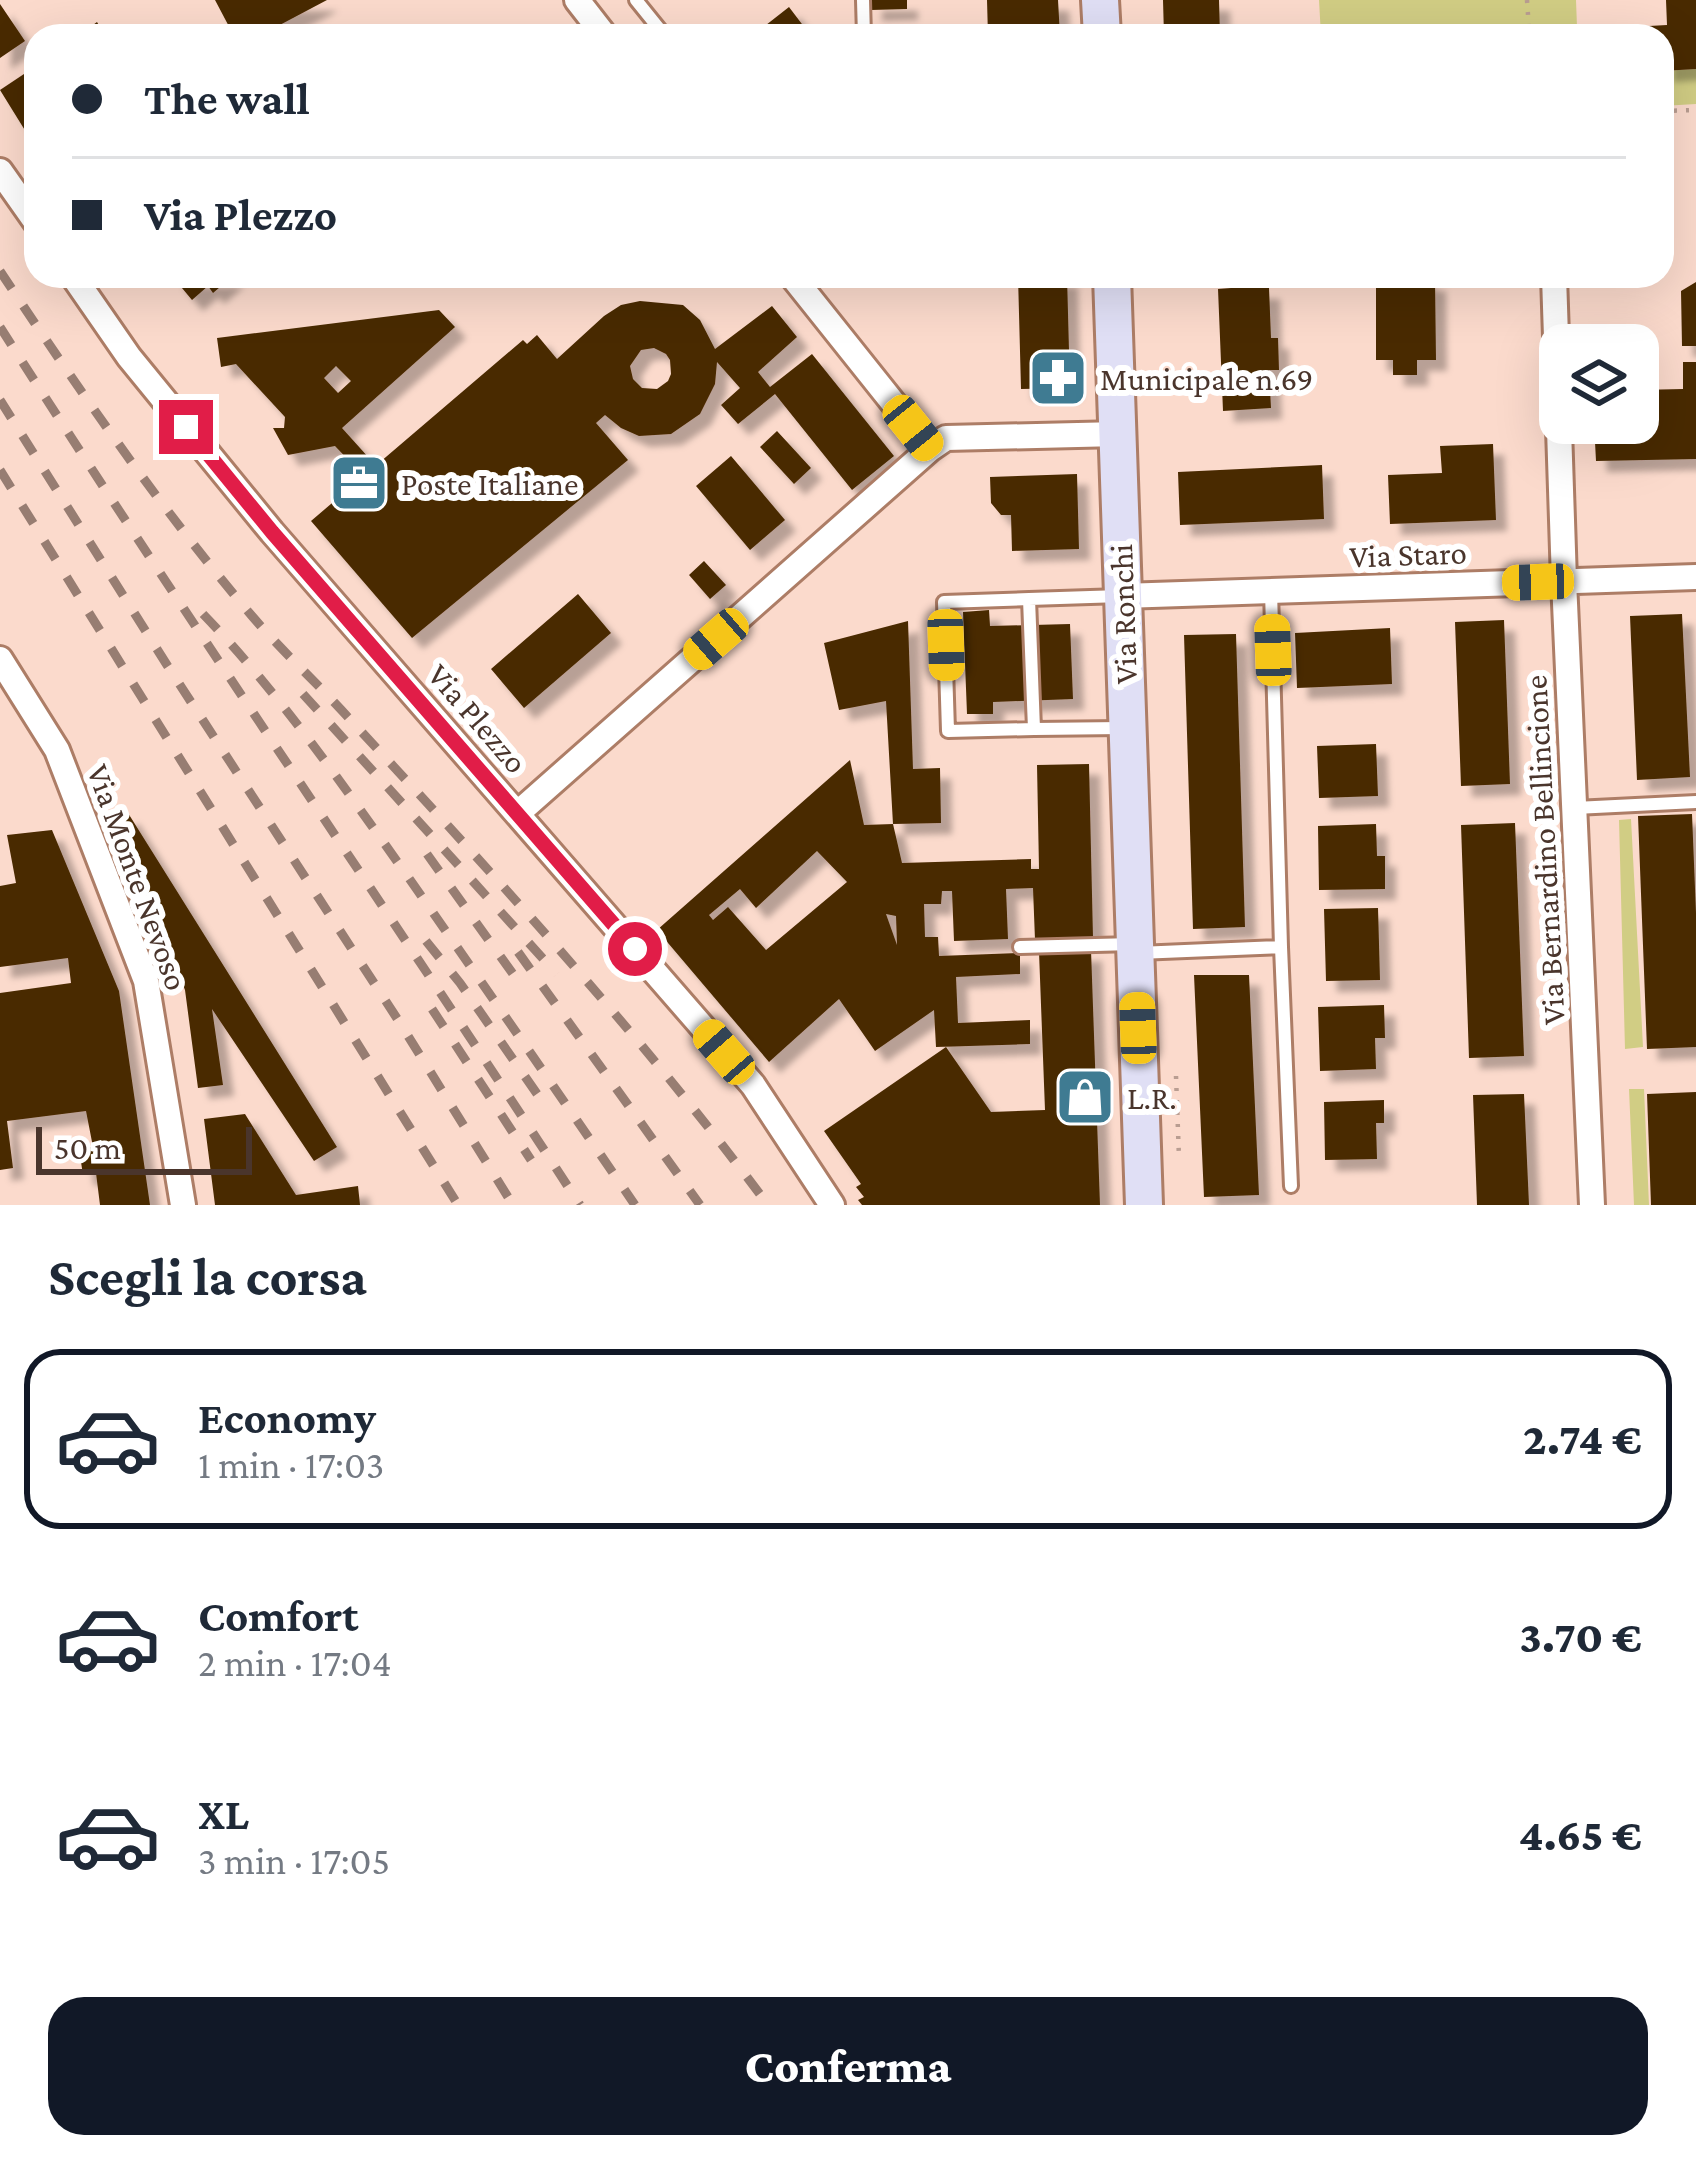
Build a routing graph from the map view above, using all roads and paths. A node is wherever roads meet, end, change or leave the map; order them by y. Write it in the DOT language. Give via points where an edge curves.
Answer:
graph roads {
  1 [pos="577,0"];
  2 [pos="636,0"];
  3 [pos="596,24"];
  4 [pos="655,24"];
  5 [pos="0,170"];
  6 [pos="24,205"];
  7 [pos="81,288"];
  8 [pos="802,288"];
  9 [pos="1113,288"];
  10 [pos="1554,288"];
  11 [pos="1119,434"];
  12 [pos="930,449"];
  13 [pos="1696,577"];
  14 [pos="1564,581"];
  15 [pos="1271,591"];
  16 [pos="1122,596"];
  17 [pos="1029,599"];
  18 [pos="0,659"];
  19 [pos="8,689"];
  20 [pos="1127,728"];
  21 [pos="1034,729"];
  22 [pos="1696,802"];
  23 [pos="1575,808"];
  24 [pos="518,813"];
  25 [pos="1020,947"];
  26 [pos="1281,947"];
  27 [pos="1135,948"];
  28 [pos="1176,1076"];
  29 [pos="1179,1158"];
  30 [pos="1291,1186"];
  31 [pos="183,1205"];
  32 [pos="832,1205"];
  33 [pos="1144,1205"];
  34 [pos="1592,1205"];
  1 -- 3 [label="street"];
  2 -- 4 [label="lane"];
  5 -- 6 [label="street"];
  7 -- 24 [label="street, Via Plezzo" via="272,532"];
  8 -- 12 [label="street"];
  9 -- 11 [label="street, Via Ronchi"];
  10 -- 14 [label="street, Via Bernardino Bellincione"];
  11 -- 12 [label="street" via="946,438"];
  11 -- 16 [label="street, Via Ronchi"];
  12 -- 24 [label="street"];
  13 -- 14 [label="street, Via Staro"];
  14 -- 15 [label="street, Via Staro"];
  14 -- 23 [label="street, Via Bernardino Bellincione"];
  15 -- 16 [label="street, Via Staro"];
  15 -- 26 [label="lane"];
  16 -- 17 [label="lane"];
  16 -- 20 [label="street, Via Ronchi"];
  17 -- 21 [label="lane"];
  17 -- 21 [label="lane" via="944,602 948,731"];
  18 -- 19 [label="street, Via Monte Nevoso"];
  19 -- 31 [label="street, Via Monte Nevoso" via="57,751 149,991"];
  20 -- 21 [label="lane"];
  20 -- 27 [label="street, Via Ronchi"];
  22 -- 23 [label="lane"];
  23 -- 34 [label="street, Via Bernardino Bellincione"];
  24 -- 32 [label="street, Via Plezzo" via="753,1085"];
  25 -- 27 [label="lane"];
  26 -- 27 [label="lane"];
  26 -- 30 [label="lane"];
  27 -- 33 [label="street, Via Ronchi"];
  28 -- 29 [label="path"];
}
